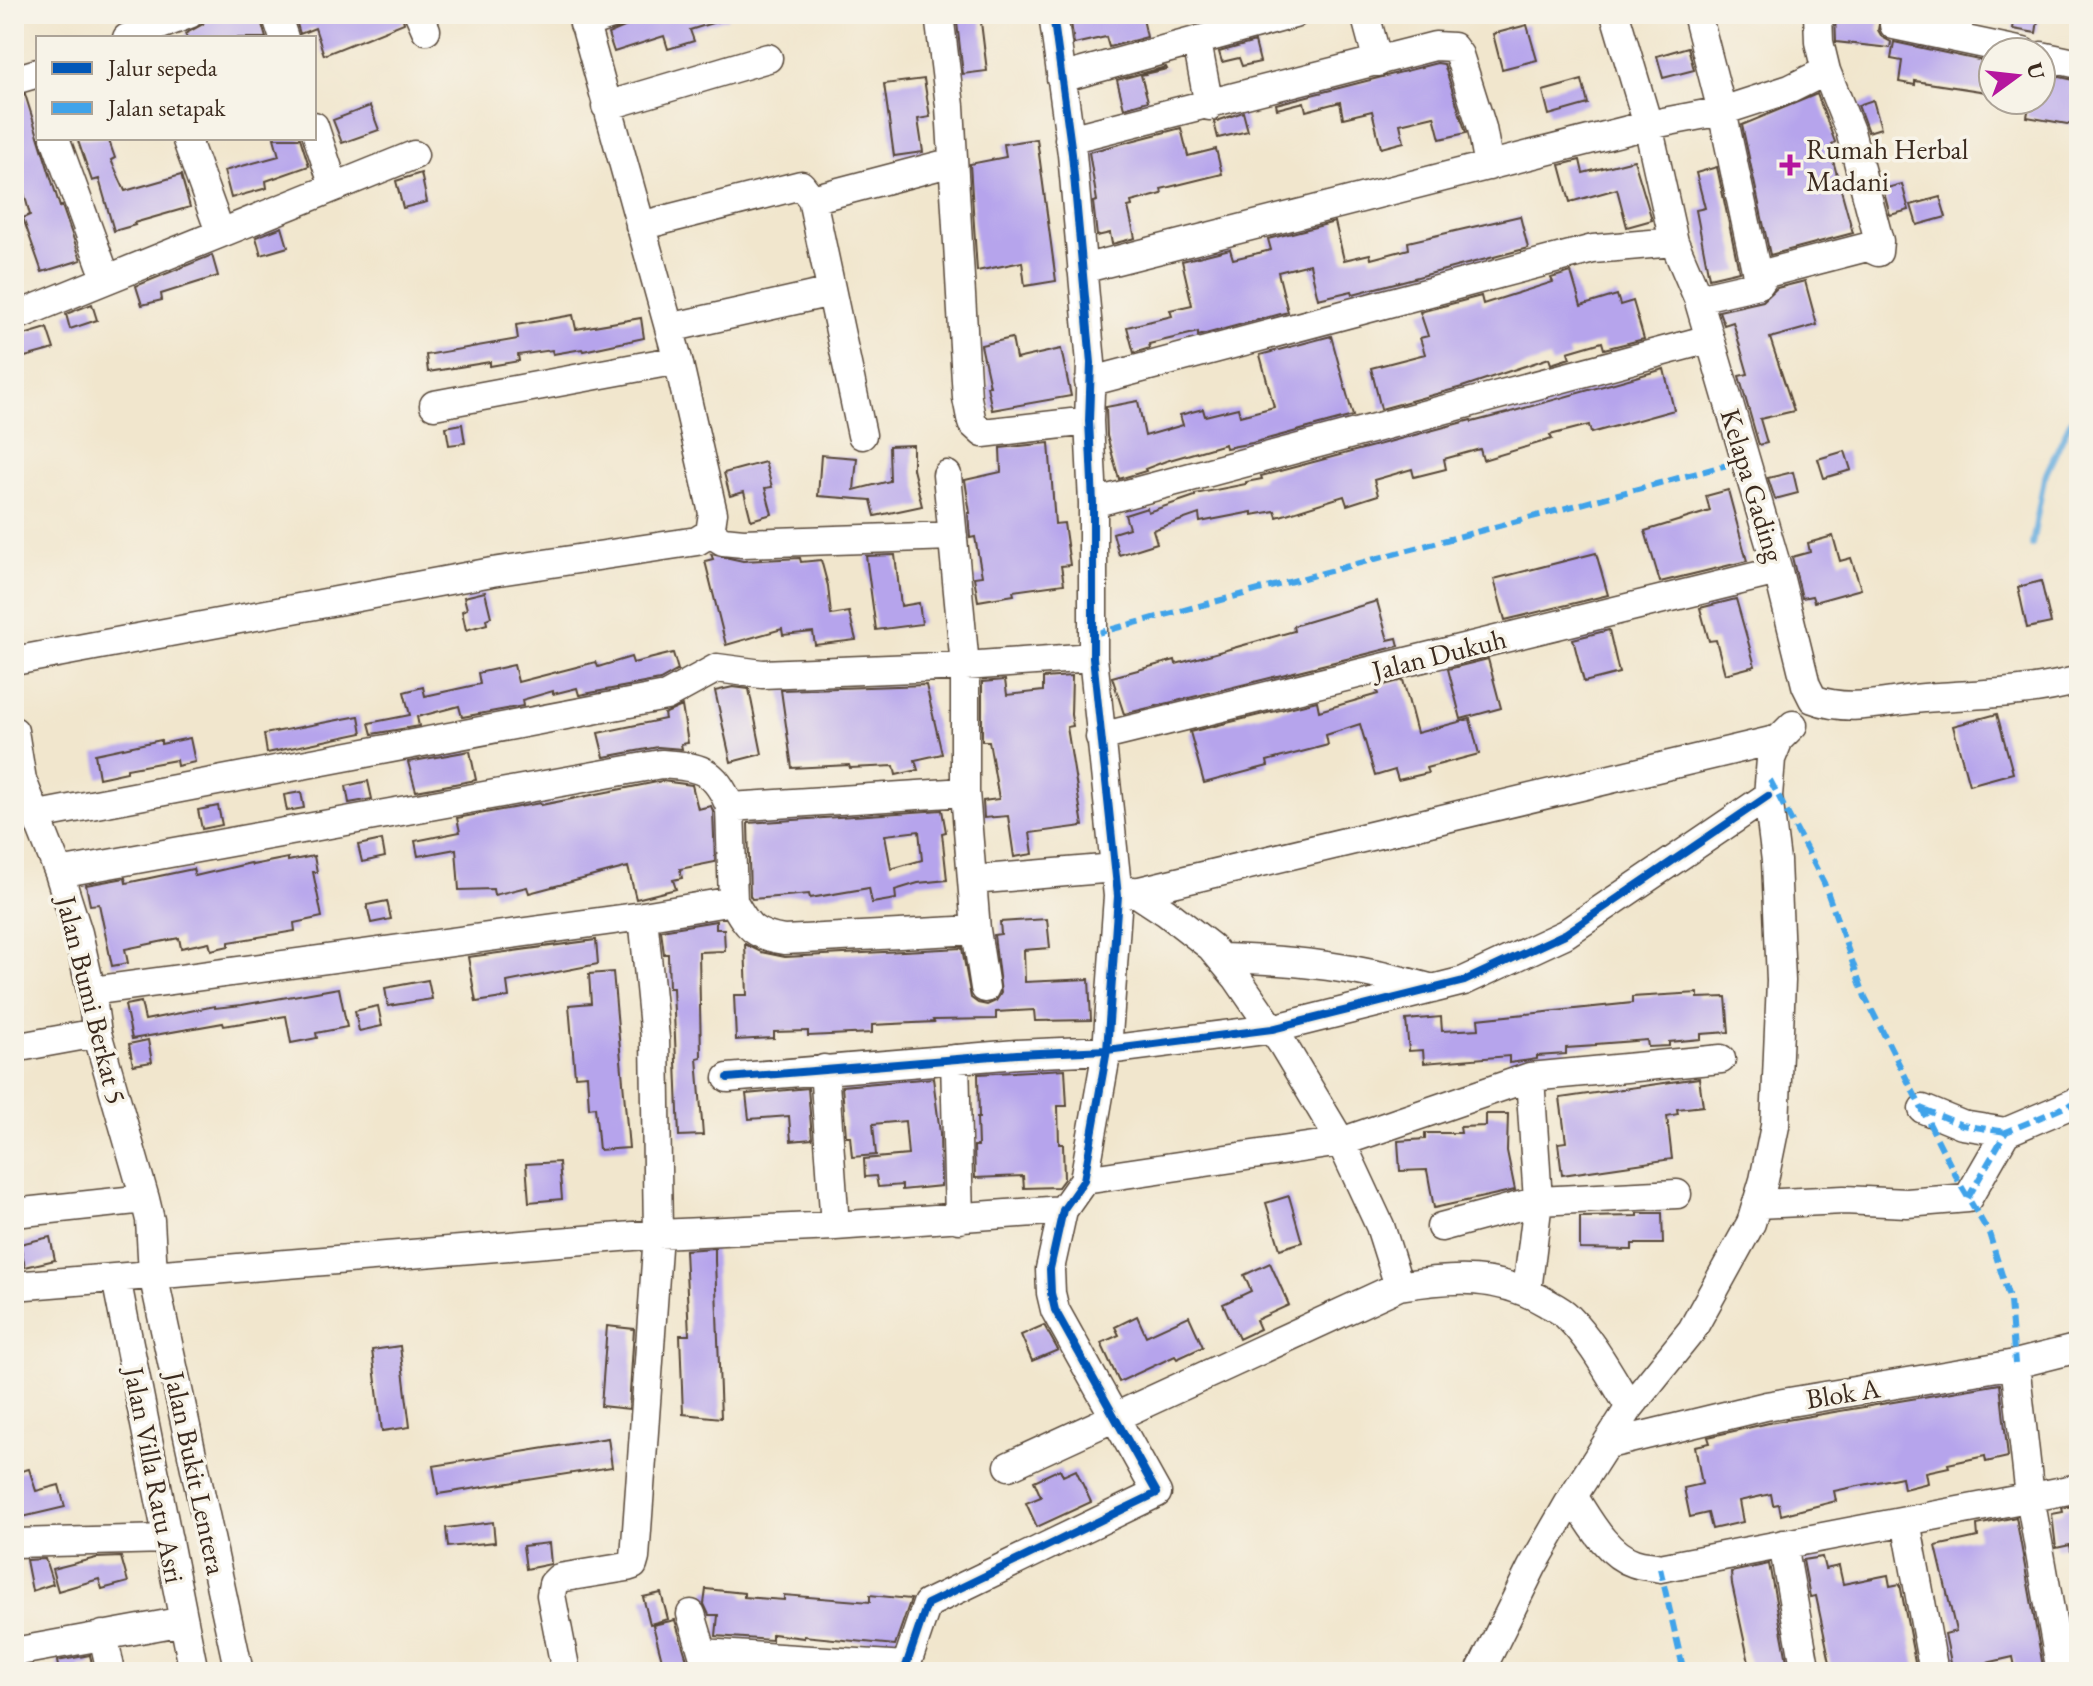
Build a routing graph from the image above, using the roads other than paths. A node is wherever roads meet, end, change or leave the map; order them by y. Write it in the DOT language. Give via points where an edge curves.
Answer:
graph roads {
  1 [pos="189,14"];
  2 [pos="276,14"];
  3 [pos="615,14"];
  4 [pos="939,14"];
  5 [pos="1053,14"];
  6 [pos="1294,14"];
  7 [pos="1365,14"];
  8 [pos="1615,14"];
  9 [pos="1697,14"];
  10 [pos="1818,14"];
  11 [pos="583,19"];
  12 [pos="1894,25"];
  13 [pos="1958,26"];
  14 [pos="142,35"];
  15 [pos="283,36"];
  16 [pos="1983,36"];
  17 [pos="1197,42"];
  18 [pos="768,58"];
  19 [pos="2057,59"];
  20 [pos="1378,62"];
  21 [pos="2079,64"];
  22 [pos="1826,71"];
  23 [pos="1061,78"];
  24 [pos="606,106"];
  25 [pos="1209,106"];
  26 [pos="1722,111"];
  27 [pos="1648,125"];
  28 [pos="316,132"];
  29 [pos="1069,139"];
  30 [pos="56,140"];
  31 [pos="187,140"];
  32 [pos="414,155"];
  33 [pos="953,162"];
  34 [pos="1489,166"];
  35 [pos="334,187"];
  36 [pos="812,199"];
  37 [pos="640,226"];
  38 [pos="220,232"];
  39 [pos="1674,242"];
  40 [pos="1082,269"];
  41 [pos="106,278"];
  42 [pos="1759,284"];
  43 [pos="831,292"];
  44 [pos="1698,298"];
  45 [pos="14,317"];
  46 [pos="669,328"];
  47 [pos="1709,339"];
  48 [pos="678,360"];
  49 [pos="1089,382"];
  50 [pos="434,405"];
  51 [pos="1089,421"];
  52 [pos="862,435"];
  53 [pos="947,475"];
  54 [pos="1093,503"];
  55 [pos="710,533"];
  56 [pos="953,536"];
  57 [pos="1778,571"];
  58 [pos="1093,657"];
  59 [pos="14,661"];
  60 [pos="965,666"];
  61 [pos="2079,680"];
  62 [pos="14,731"];
  63 [pos="1100,737"];
  64 [pos="18,780"];
  65 [pos="965,792"];
  66 [pos="1768,796"];
  67 [pos="730,807"];
  68 [pos="38,815"];
  69 [pos="1115,868"];
  70 [pos="59,873"];
  71 [pos="972,880"];
  72 [pos="1126,894"];
  73 [pos="733,901"];
  74 [pos="643,916"];
  75 [pos="976,930"];
  76 [pos="1221,958"];
  77 [pos="985,988"];
  78 [pos="1433,989"];
  79 [pos="91,991"];
  80 [pos="1272,1029"];
  81 [pos="97,1033"];
  82 [pos="14,1048"];
  83 [pos="1107,1050"];
  84 [pos="955,1059"];
  85 [pos="1721,1059"];
  86 [pos="824,1069"];
  87 [pos="1530,1077"];
  88 [pos="728,1078"];
  89 [pos="2079,1101"];
  90 [pos="1923,1109"];
  91 [pos="2006,1132"];
  92 [pos="1341,1142"];
  93 [pos="1084,1180"];
  94 [pos="1677,1194"];
  95 [pos="145,1199"];
  96 [pos="1538,1201"];
  97 [pos="1757,1204"];
  98 [pos="1063,1210"];
  99 [pos="14,1213"];
  100 [pos="959,1219"];
  101 [pos="835,1226"];
  102 [pos="1441,1227"];
  103 [pos="658,1234"];
  104 [pos="153,1274"];
  105 [pos="116,1278"];
  106 [pos="14,1286"];
  107 [pos="1399,1286"];
  108 [pos="1527,1291"];
  109 [pos="2079,1348"];
  110 [pos="2015,1364"];
  111 [pos="1630,1407"];
  112 [pos="1117,1417"];
  113 [pos="1609,1444"];
  114 [pos="1009,1466"];
  115 [pos="2079,1488"];
  116 [pos="1573,1496"];
  117 [pos="2030,1497"];
  118 [pos="1906,1521"];
  119 [pos="168,1539"];
  120 [pos="14,1543"];
  121 [pos="1783,1544"];
  122 [pos="691,1614"];
  123 [pos="184,1621"];
  124 [pos="103,1635"];
  125 [pos="14,1652"];
  126 [pos="46,1659"];
  127 [pos="705,1662"];
  128 [pos="780,1665"];
  129 [pos="905,1669"];
  130 [pos="111,1672"];
  131 [pos="194,1672"];
  132 [pos="239,1672"];
  133 [pos="566,1672"];
  134 [pos="1480,1672"];
  135 [pos="1806,1672"];
  136 [pos="1934,1672"];
  137 [pos="2061,1672"];
  1 -- 14 [label="street"];
  2 -- 15 [label="street"];
  3 -- 11 [label="street"];
  4 -- 33 [label="street"];
  5 -- 23 [label="street"];
  6 -- 17 [label="street"];
  7 -- 20 [label="street"];
  8 -- 27 [label="street, Kelapa Gading"];
  9 -- 26 [label="street"];
  10 -- 22 [label="street"];
  11 -- 24 [label="street"];
  12 -- 13 [label="street"];
  13 -- 16 [label="street"];
  17 -- 23 [label="street"];
  17 -- 25 [label="street"];
  18 -- 24 [label="street"];
  19 -- 21 [label="street"];
  20 -- 25 [label="street"];
  20 -- 34 [label="street" via="1435,46 1453,47 1482,128"];
  22 -- 26 [label="street"];
  22 -- 42 [label="street" via="1850,131 1878,252 1867,247 1767,273"];
  23 -- 29 [label="street"];
  24 -- 37 [label="street"];
  25 -- 29 [label="street"];
  26 -- 27 [label="street"];
  26 -- 42 [label="street"];
  27 -- 34 [label="street"];
  27 -- 39 [label="street, Kelapa Gading"];
  28 -- 35 [label="street"];
  29 -- 40 [label="street"];
  30 -- 41 [label="street"];
  31 -- 38 [label="street"];
  32 -- 35 [label="street"];
  33 -- 36 [label="street"];
  33 -- 51 [label="street" via="972,423 983,433"];
  34 -- 40 [label="street"];
  35 -- 38 [label="street"];
  36 -- 37 [label="street" via="801,185"];
  36 -- 43 [label="street"];
  37 -- 46 [label="street"];
  38 -- 41 [label="street"];
  39 -- 44 [label="street, Kelapa Gading"];
  39 -- 49 [label="street" via="1593,249"];
  40 -- 49 [label="street"];
  41 -- 45 [label="street"];
  42 -- 44 [label="street"];
  43 -- 46 [label="street"];
  43 -- 52 [label="street"];
  44 -- 47 [label="street, Kelapa Gading"];
  46 -- 48 [label="street"];
  47 -- 54 [label="street"];
  47 -- 57 [label="street, Kelapa Gading"];
  48 -- 50 [label="street"];
  48 -- 55 [label="street" via="713,513"];
  49 -- 51 [label="street"];
  51 -- 54 [label="street"];
  53 -- 56 [label="street"];
  54 -- 58 [label="street"];
  55 -- 56 [label="street" via="723,541 754,543"];
  55 -- 59 [label="street" via="697,541 492,572"];
  56 -- 60 [label="street"];
  57 -- 61 [label="street, Kelapa Gading" via="1806,685 1813,699 1821,702 1858,706 2040,690"];
  57 -- 63 [label="street, Jalan Dukuh"];
  58 -- 60 [label="street"];
  58 -- 63 [label="street"];
  60 -- 65 [label="street"];
  60 -- 68 [label="street" via="762,674 717,668 666,696"];
  62 -- 64 [label="street, Jalan Bumi Berkat 5"];
  63 -- 69 [label="street"];
  64 -- 68 [label="street, Jalan Bumi Berkat 5"];
  65 -- 67 [label="street"];
  65 -- 71 [label="street"];
  66 -- 72 [label="street" via="1771,759 1786,732"];
  66 -- 78 [label="street" via="1565,934 1464,981"];
  66 -- 97 [label="street" via="1781,981 1775,1126"];
  67 -- 70 [label="street" via="722,785 696,767 661,764"];
  67 -- 73 [label="street"];
  68 -- 70 [label="street, Jalan Bumi Berkat 5"];
  69 -- 71 [label="street"];
  69 -- 72 [label="street"];
  70 -- 79 [label="street, Jalan Bumi Berkat 5"];
  71 -- 75 [label="street"];
  72 -- 76 [label="street" via="1166,912"];
  72 -- 83 [label="street"];
  73 -- 74 [label="street"];
  73 -- 75 [label="street" via="761,936 784,940"];
  74 -- 79 [label="street"];
  74 -- 103 [label="street" via="655,1038"];
  75 -- 77 [label="street"];
  76 -- 78 [label="street" via="1334,965"];
  76 -- 80 [label="street"];
  78 -- 80 [label="street"];
  79 -- 81 [label="street, Jalan Bumi Berkat 5"];
  80 -- 83 [label="street"];
  80 -- 92 [label="street"];
  81 -- 82 [label="street"];
  81 -- 95 [label="street, Jalan Bumi Berkat 5"];
  83 -- 84 [label="street"];
  83 -- 93 [label="street"];
  84 -- 86 [label="street"];
  84 -- 100 [label="street"];
  85 -- 87 [label="street"];
  86 -- 88 [label="street"];
  86 -- 101 [label="street"];
  87 -- 92 [label="street"];
  87 -- 96 [label="street"];
  89 -- 91 [label="street"];
  90 -- 91 [label="street" via="1962,1125"];
  91 -- 97 [label="street" via="1968,1198"];
  92 -- 93 [label="street"];
  92 -- 107 [label="street" via="1380,1226"];
  93 -- 98 [label="street"];
  94 -- 96 [label="street"];
  95 -- 99 [label="street"];
  95 -- 104 [label="street, Jalan Bumi Berkat 5"];
  96 -- 102 [label="street"];
  96 -- 108 [label="street"];
  97 -- 111 [label="street" via="1692,1330"];
  98 -- 100 [label="street"];
  98 -- 112 [label="street" via="1050,1278 1055,1310"];
  100 -- 101 [label="street"];
  101 -- 103 [label="street"];
  103 -- 104 [label="street"];
  103 -- 133 [label="street" via="635,1558 627,1567 559,1578 553,1584"];
  104 -- 105 [label="street"];
  104 -- 132 [label="street, Jalan Bukit Lentera"];
  105 -- 106 [label="street"];
  105 -- 119 [label="street, Jalan Villa Ratu Asri"];
  107 -- 108 [label="street" via="1457,1279 1496,1281"];
  107 -- 112 [label="street"];
  108 -- 111 [label="street" via="1566,1314"];
  109 -- 110 [label="street, Blok A"];
  110 -- 113 [label="street, Blok A" via="1766,1406"];
  110 -- 117 [label="street"];
  111 -- 113 [label="street"];
  112 -- 114 [label="street"];
  112 -- 129 [label="street" via="1157,1493 927,1604"];
  113 -- 116 [label="street"];
  115 -- 117 [label="street"];
  116 -- 121 [label="street" via="1614,1552 1632,1563 1660,1568"];
  116 -- 134 [label="street"];
  117 -- 118 [label="street"];
  117 -- 137 [label="street"];
  118 -- 121 [label="street"];
  118 -- 136 [label="street"];
  119 -- 120 [label="street"];
  119 -- 123 [label="street, Jalan Villa Ratu Asri"];
  121 -- 135 [label="street"];
  122 -- 127 [label="street"];
  123 -- 124 [label="street"];
  123 -- 131 [label="street, Jalan Villa Ratu Asri"];
  124 -- 126 [label="street"];
  124 -- 130 [label="street"];
  125 -- 126 [label="street"];
  127 -- 128 [label="street"];
  128 -- 129 [label="street"];
}
